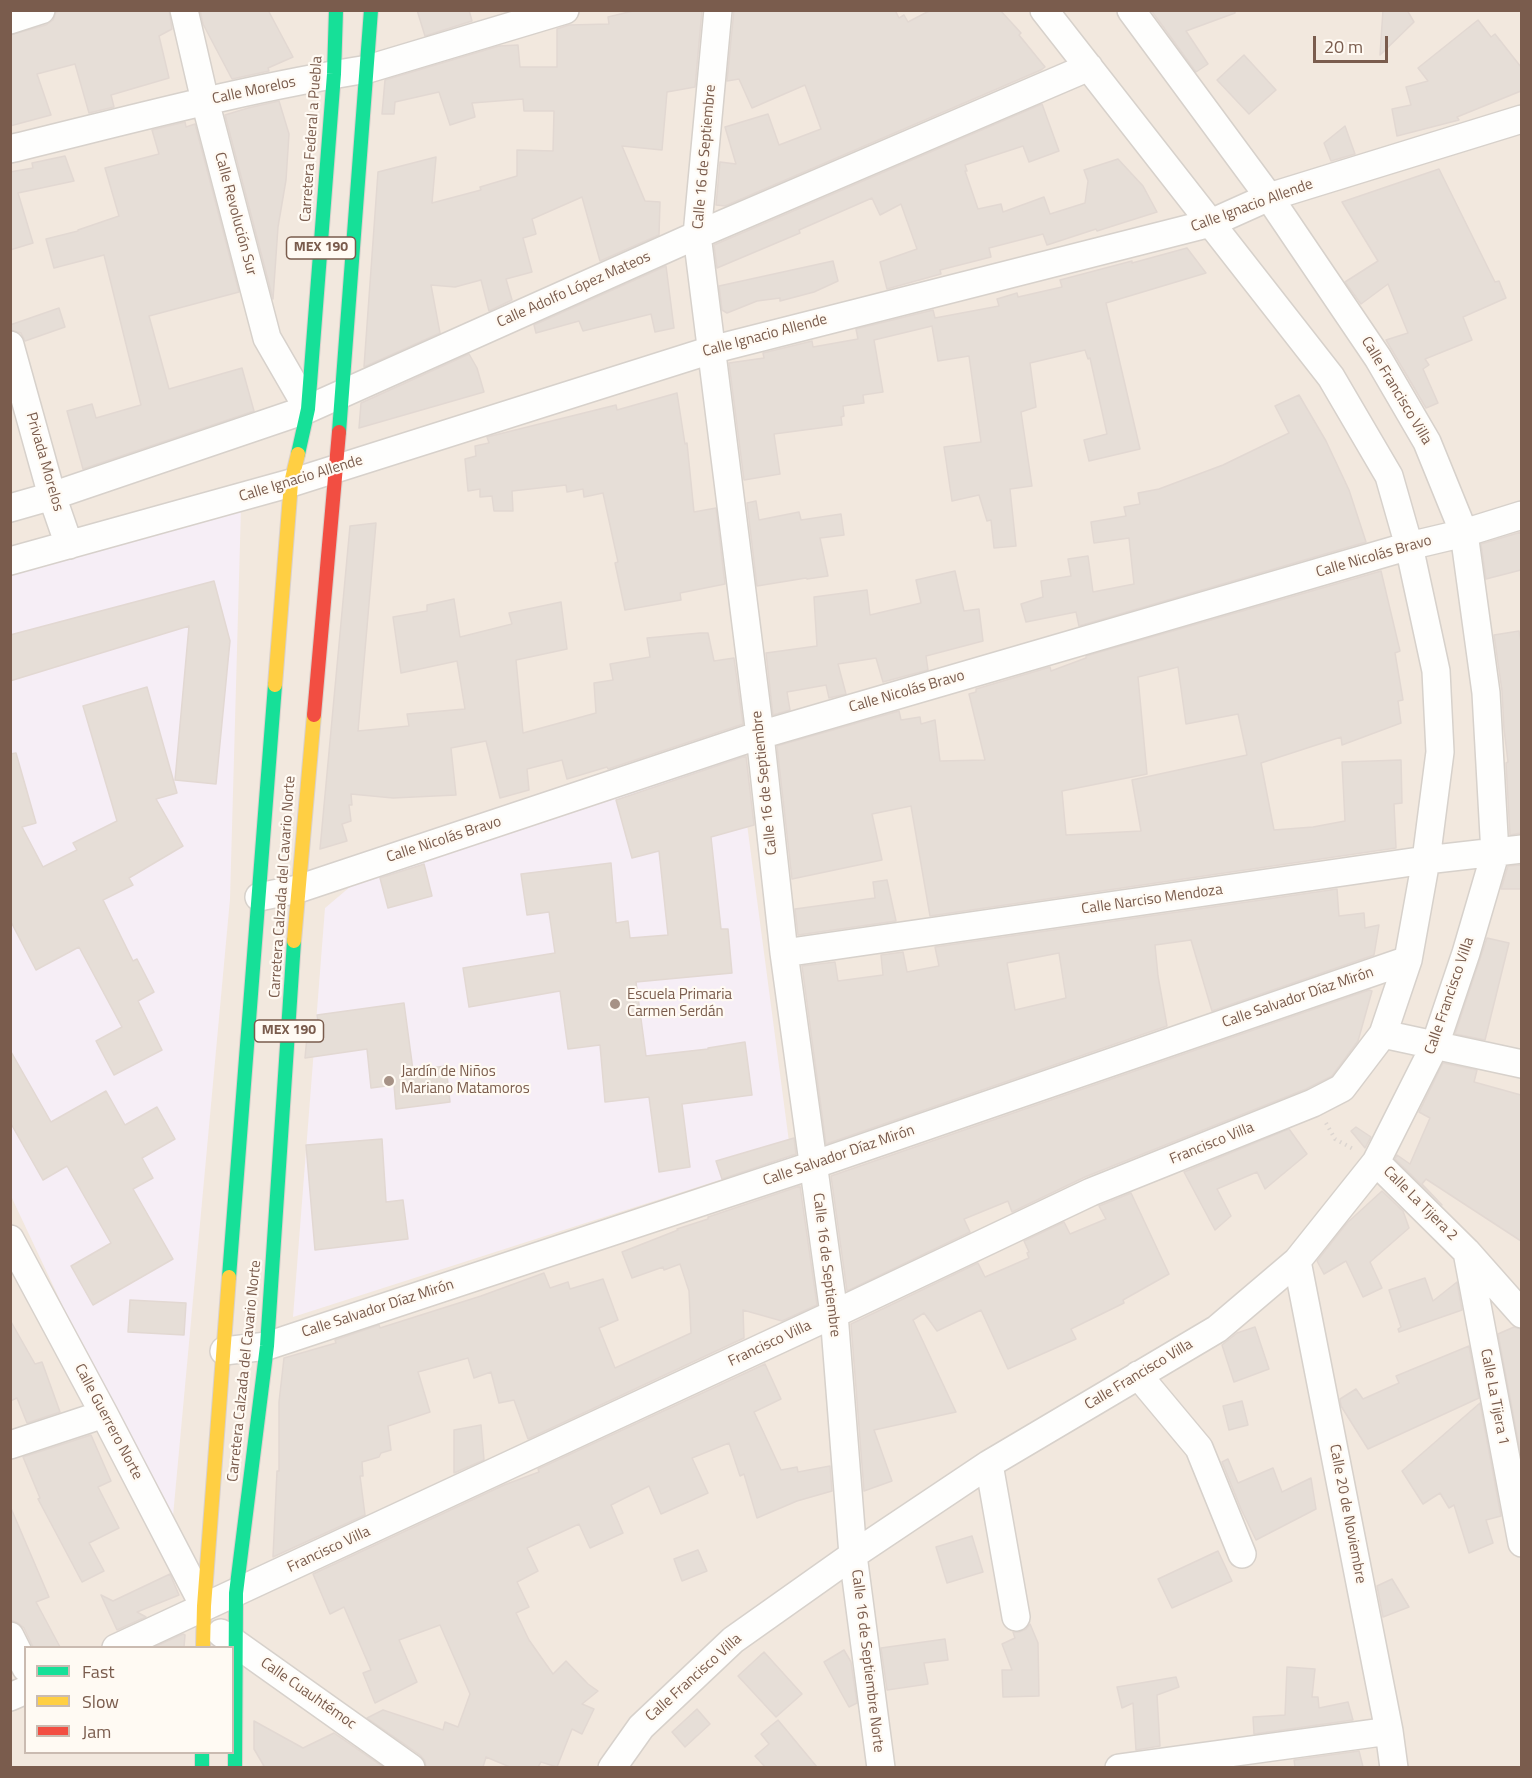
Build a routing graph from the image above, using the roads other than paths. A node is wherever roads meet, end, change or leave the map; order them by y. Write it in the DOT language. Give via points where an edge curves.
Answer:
graph roads {
  1 [pos="41,10"];
  2 [pos="184,10"];
  3 [pos="336,10"];
  4 [pos="371,10"];
  5 [pos="565,10"];
  6 [pos="718,10"];
  7 [pos="1044,10"];
  8 [pos="1131,10"];
  9 [pos="10,20"];
  10 [pos="1089,67"];
  11 [pos="368,69"];
  12 [pos="334,74"];
  13 [pos="206,101"];
  14 [pos="1521,119"];
  15 [pos="10,149"];
  16 [pos="1269,197"];
  17 [pos="1211,223"];
  18 [pos="697,235"];
  19 [pos="10,345"];
  20 [pos="711,350"];
  21 [pos="343,393"];
  22 [pos="308,409"];
  23 [pos="335,469"];
  24 [pos="291,483"];
  25 [pos="52,496"];
  26 [pos="10,508"];
  27 [pos="1521,515"];
  28 [pos="1464,533"];
  29 [pos="69,544"];
  30 [pos="1408,546"];
  31 [pos="10,561"];
  32 [pos="760,735"];
  33 [pos="1521,849"];
  34 [pos="1495,854"];
  35 [pos="1426,860"];
  36 [pos="298,889"];
  37 [pos="259,897"];
  38 [pos="784,953"];
  39 [pos="1408,960"];
  40 [pos="1383,1034"];
  41 [pos="1435,1045"];
  42 [pos="1521,1064"];
  43 [pos="1376,1162"];
  44 [pos="813,1165"];
  45 [pos="10,1239"];
  46 [pos="1467,1252"];
  47 [pos="1297,1261"];
  48 [pos="834,1314"];
  49 [pos="1521,1314"];
  50 [pos="267,1346"];
  51 [pos="224,1351"];
  52 [pos="1138,1375"];
  53 [pos="105,1414"];
  54 [pos="10,1445"];
  55 [pos="989,1464"];
  56 [pos="1521,1543"];
  57 [pos="1242,1554"];
  58 [pos="853,1555"];
  59 [pos="236,1593"];
  60 [pos="1016,1617"];
  61 [pos="204,1625"];
  62 [pos="10,1636"];
  63 [pos="236,1643"];
  64 [pos="120,1646"];
  65 [pos="24,1664"];
  66 [pos="24,1691"];
  67 [pos="10,1697"];
  68 [pos="1389,1731"];
  69 [pos="236,1767"];
  70 [pos="411,1767"];
  71 [pos="612,1767"];
  72 [pos="881,1767"];
  73 [pos="1119,1767"];
  74 [pos="1394,1767"];
  1 -- 9 [label="street"];
  2 -- 13 [label="street, Calle Revolución Sur"];
  3 -- 12 [label="main road, Carretera Federal a Puebla / MEX 190"];
  4 -- 11 [label="main road, MEX 190"];
  5 -- 11 [label="street, Calle Morelos"];
  6 -- 18 [label="street, Calle 16 de Septiembre"];
  7 -- 10 [label="street"];
  8 -- 16 [label="street, Calle Francisco Villa"];
  10 -- 17 [label="street"];
  10 -- 18 [label="street, Calle Adolfo López Mateos"];
  11 -- 12 [label="street, Calle Morelos"];
  11 -- 21 [label="main road, MEX 190"];
  12 -- 13 [label="street, Calle Morelos"];
  12 -- 22 [label="main road, Carretera Federal a Puebla / MEX 190"];
  13 -- 15 [label="street, Calle Morelos"];
  13 -- 22 [label="street, Calle Revolución Sur" via="267,338"];
  14 -- 16 [label="street, Calle Ignacio Allende"];
  16 -- 17 [label="street, Calle Ignacio Allende"];
  16 -- 28 [label="street, Calle Francisco Villa" via="1378,358 1427,442"];
  17 -- 20 [label="street, Calle Ignacio Allende"];
  17 -- 30 [label="street" via="1331,377 1389,476"];
  18 -- 20 [label="street, Calle 16 de Septiembre"];
  18 -- 21 [label="street, Calle Adolfo López Mateos"];
  19 -- 25 [label="street, Privada Morelos"];
  20 -- 23 [label="street, Calle Ignacio Allende"];
  20 -- 32 [label="street, Calle 16 de Septiembre"];
  21 -- 22 [label="street, Calle Adolfo López Mateos"];
  21 -- 23 [label="main road, MEX 190"];
  22 -- 24 [label="main road, Carretera Federal a Puebla / MEX 190"];
  22 -- 25 [label="street, Calle Adolfo López Mateos"];
  23 -- 24 [label="street, Calle Ignacio Allende"];
  23 -- 36 [label="main road, Carretera Calzada del Cavario Norte / MEX 190"];
  24 -- 29 [label="street, Calle Ignacio Allende"];
  24 -- 37 [label="main road, Carretera Calzada del Cavario Norte / MEX 190"];
  25 -- 26 [label="street, Calle Adolfo López Mateos"];
  25 -- 29 [label="street, Privada Morelos"];
  27 -- 28 [label="street, Calle Nicolás Bravo"];
  28 -- 30 [label="street, Calle Nicolás Bravo"];
  28 -- 34 [label="street, Calle Francisco Villa" via="1486,693"];
  29 -- 31 [label="street, Calle Ignacio Allende"];
  30 -- 32 [label="street, Calle Nicolás Bravo"];
  30 -- 35 [label="street" via="1436,671 1440,752"];
  32 -- 36 [label="street, Calle Nicolás Bravo"];
  32 -- 38 [label="street, Calle 16 de Septiembre"];
  33 -- 34 [label="street, Calle Narciso Mendoza"];
  34 -- 35 [label="street, Calle Narciso Mendoza"];
  34 -- 41 [label="street, Calle Francisco Villa"];
  35 -- 38 [label="street, Calle Narciso Mendoza"];
  35 -- 39 [label="street"];
  36 -- 37 [label="street, Calle Nicolás Bravo"];
  36 -- 50 [label="main road, Carretera Calzada del Cavario Norte / MEX 190"];
  37 -- 51 [label="main road, Carretera Calzada del Cavario Norte / MEX 190"];
  38 -- 44 [label="street, Calle 16 de Septiembre"];
  39 -- 40 [label="street"];
  39 -- 44 [label="street, Calle Salvador Díaz Mirón"];
  40 -- 41 [label="street"];
  40 -- 48 [label="street, Francisco Villa" via="1342,1088 1313,1103 1091,1192"];
  41 -- 42 [label="street"];
  41 -- 43 [label="street, Calle Francisco Villa"];
  43 -- 46 [label="street, Calle La Tijera 2"];
  43 -- 47 [label="street, Calle Francisco Villa"];
  44 -- 48 [label="street, Calle 16 de Septiembre"];
  44 -- 50 [label="street, Calle Salvador Díaz Mirón"];
  45 -- 53 [label="street, Calle Guerrero Norte"];
  46 -- 49 [label="street, Calle La Tijera 2"];
  46 -- 56 [label="street, Calle La Tijera 1"];
  47 -- 52 [label="street, Calle Francisco Villa" via="1217,1329"];
  47 -- 68 [label="street, Calle 20 de Noviembre"];
  48 -- 58 [label="street, Calle 16 de Septiembre"];
  48 -- 59 [label="street, Francisco Villa"];
  50 -- 51 [label="street, Calle Salvador Díaz Mirón"];
  50 -- 59 [label="main road, Carretera Calzada del Cavario Norte / MEX 190"];
  51 -- 61 [label="main road, Carretera Calzada del Cavario Norte / MEX 190"];
  52 -- 55 [label="street, Calle Francisco Villa"];
  52 -- 57 [label="street" via="1199,1448"];
  53 -- 54 [label="street"];
  53 -- 61 [label="street, Calle Guerrero Norte"];
  55 -- 58 [label="street, Calle Francisco Villa"];
  55 -- 60 [label="street"];
  58 -- 71 [label="street, Calle Francisco Villa" via="733,1640 640,1727"];
  58 -- 72 [label="street, Calle 16 de Septiembre Norte"];
  59 -- 61 [label="street, Francisco Villa"];
  59 -- 63 [label="main road, MEX 190"];
  61 -- 63 [label="street, Calle Cuauhtémoc"];
  61 -- 64 [label="street, Francisco Villa"];
  62 -- 65 [label="street"];
  63 -- 69 [label="main road, MEX 190"];
  63 -- 70 [label="street, Calle Cuauhtémoc"];
  66 -- 67 [label="street"];
  68 -- 73 [label="street"];
  68 -- 74 [label="street, Calle 20 de Noviembre"];
}
